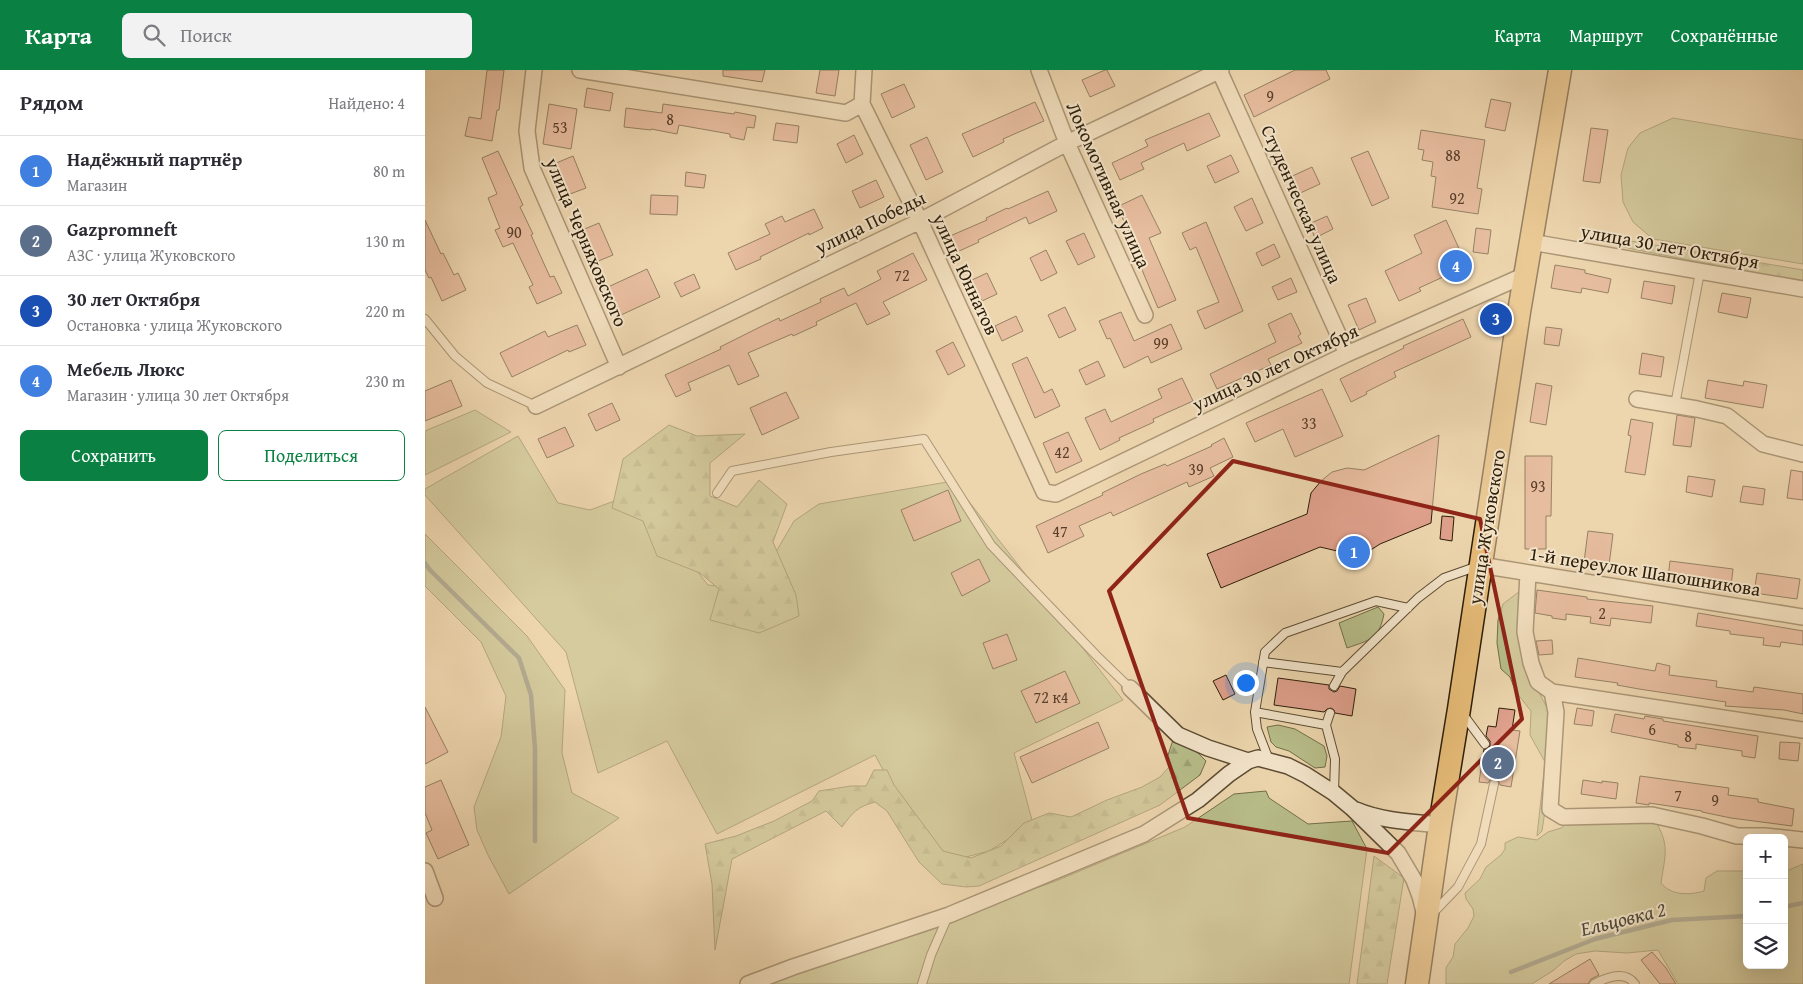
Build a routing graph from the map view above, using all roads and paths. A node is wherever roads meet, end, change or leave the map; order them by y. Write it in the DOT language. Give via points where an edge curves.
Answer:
graph roads {
  1 [pos="535,70"];
  2 [pos="580,70"];
  3 [pos="864,70"];
  4 [pos="1039,70"];
  5 [pos="1220,70"];
  6 [pos="1560,70"];
  7 [pos="862,104"];
  8 [pos="1067,143"];
  9 [pos="920,221"];
  10 [pos="1531,242"];
  11 [pos="1701,272"];
  12 [pos="1525,275"];
  13 [pos="1803,289"];
  14 [pos="1145,315"];
  15 [pos="425,319"];
  16 [pos="1347,354"];
  17 [pos="619,367"];
  18 [pos="1637,399"];
  19 [pos="1675,405"];
  20 [pos="536,406"];
  21 [pos="1803,454"];
  22 [pos="1044,492"];
  23 [pos="717,493"];
  24 [pos="1480,565"];
  25 [pos="1528,573"];
  26 [pos="1408,608"];
  27 [pos="1803,617"];
  28 [pos="1263,662"];
  29 [pos="1341,672"];
  30 [pos="1334,686"];
  31 [pos="1130,688"];
  32 [pos="1551,692"];
  33 [pos="1459,709"];
  34 [pos="1255,712"];
  35 [pos="1330,713"];
  36 [pos="1326,725"];
  37 [pos="1803,730"];
  38 [pos="1485,744"];
  39 [pos="1269,760"];
  40 [pos="1248,761"];
  41 [pos="1494,784"];
  42 [pos="1334,793"];
  43 [pos="1352,808"];
  44 [pos="1440,825"];
  45 [pos="1743,836"];
  46 [pos="1788,838"];
  47 [pos="1803,840"];
  48 [pos="425,871"];
  49 [pos="435,898"];
  50 [pos="949,914"];
  51 [pos="1426,920"];
  52 [pos="748,984"];
  53 [pos="922,984"];
  54 [pos="1417,984"];
  55 [pos="1594,984"];
  56 [pos="1635,984"];
  1 -- 17 [label="street, улица Черняховского" via="527,131 532,168"];
  2 -- 7 [label="street" via="846,113"];
  3 -- 7 [label="street, улица Юннатов"];
  4 -- 8 [label="street, Локомотивная улица"];
  5 -- 8 [label="street, улица Победы"];
  5 -- 16 [label="street, Студенческая улица"];
  6 -- 10 [label="main road, улица Жуковского"];
  7 -- 9 [label="street, улица Юннатов"];
  8 -- 9 [label="street, улица Победы"];
  8 -- 14 [label="street, Локомотивная улица"];
  9 -- 17 [label="street, улица Победы"];
  9 -- 22 [label="street, улица Юннатов"];
  10 -- 11 [label="street, улица 30 лет Октября"];
  10 -- 12 [label="main road, улица Жуковского"];
  11 -- 13 [label="street, улица 30 лет Октября"];
  11 -- 19 [label="lane"];
  12 -- 16 [label="street, улица 30 лет Октября"];
  12 -- 24 [label="main road, улица Жуковского"];
  15 -- 20 [label="lane" via="455,356 487,382"];
  16 -- 22 [label="street, улица 30 лет Октября" via="1056,494"];
  17 -- 20 [label="street, улица Победы"];
  18 -- 19 [label="street"];
  19 -- 21 [label="street" via="1727,416 1763,444"];
  23 -- 31 [label="lane" via="732,471 924,439 991,545"];
  24 -- 25 [label="street, 1-й переулок Шапошникова"];
  24 -- 26 [label="lane" via="1444,578"];
  24 -- 33 [label="main road, улица Жуковского"];
  25 -- 27 [label="street, 1-й переулок Шапошникова"];
  25 -- 32 [label="street" via="1525,632 1538,682"];
  26 -- 28 [label="lane" via="1376,601 1285,633 1265,652"];
  26 -- 29 [label="lane"];
  28 -- 29 [label="lane"];
  28 -- 34 [label="lane"];
  29 -- 30 [label="lane"];
  31 -- 40 [label="street" via="1178,735"];
  32 -- 37 [label="street"];
  32 -- 45 [label="street" via="1556,712 1550,809 1563,817 1652,815"];
  33 -- 38 [label="lane"];
  33 -- 44 [label="main road, улица Жуковского"];
  34 -- 36 [label="lane"];
  34 -- 39 [label="lane" via="1257,729"];
  35 -- 36 [label="lane"];
  36 -- 42 [label="lane" via="1335,758"];
  39 -- 40 [label="street" via="1258,758"];
  39 -- 42 [label="street" via="1306,775"];
  40 -- 50 [label="street" via="1198,800 1144,834"];
  41 -- 51 [label="lane" via="1481,844 1458,887"];
  42 -- 43 [label="street"];
  43 -- 44 [label="street" via="1395,820"];
  43 -- 51 [label="street" via="1397,853 1421,896"];
  44 -- 51 [label="main road, улица Жуковского"];
  46 -- 47 [label="street"];
  48 -- 49 [label="street"];
  50 -- 52 [label="street"];
  50 -- 53 [label="lane"];
  51 -- 54 [label="main road, улица Жуковского"];
  55 -- 56 [label="lane" via="1622,975"];
}
